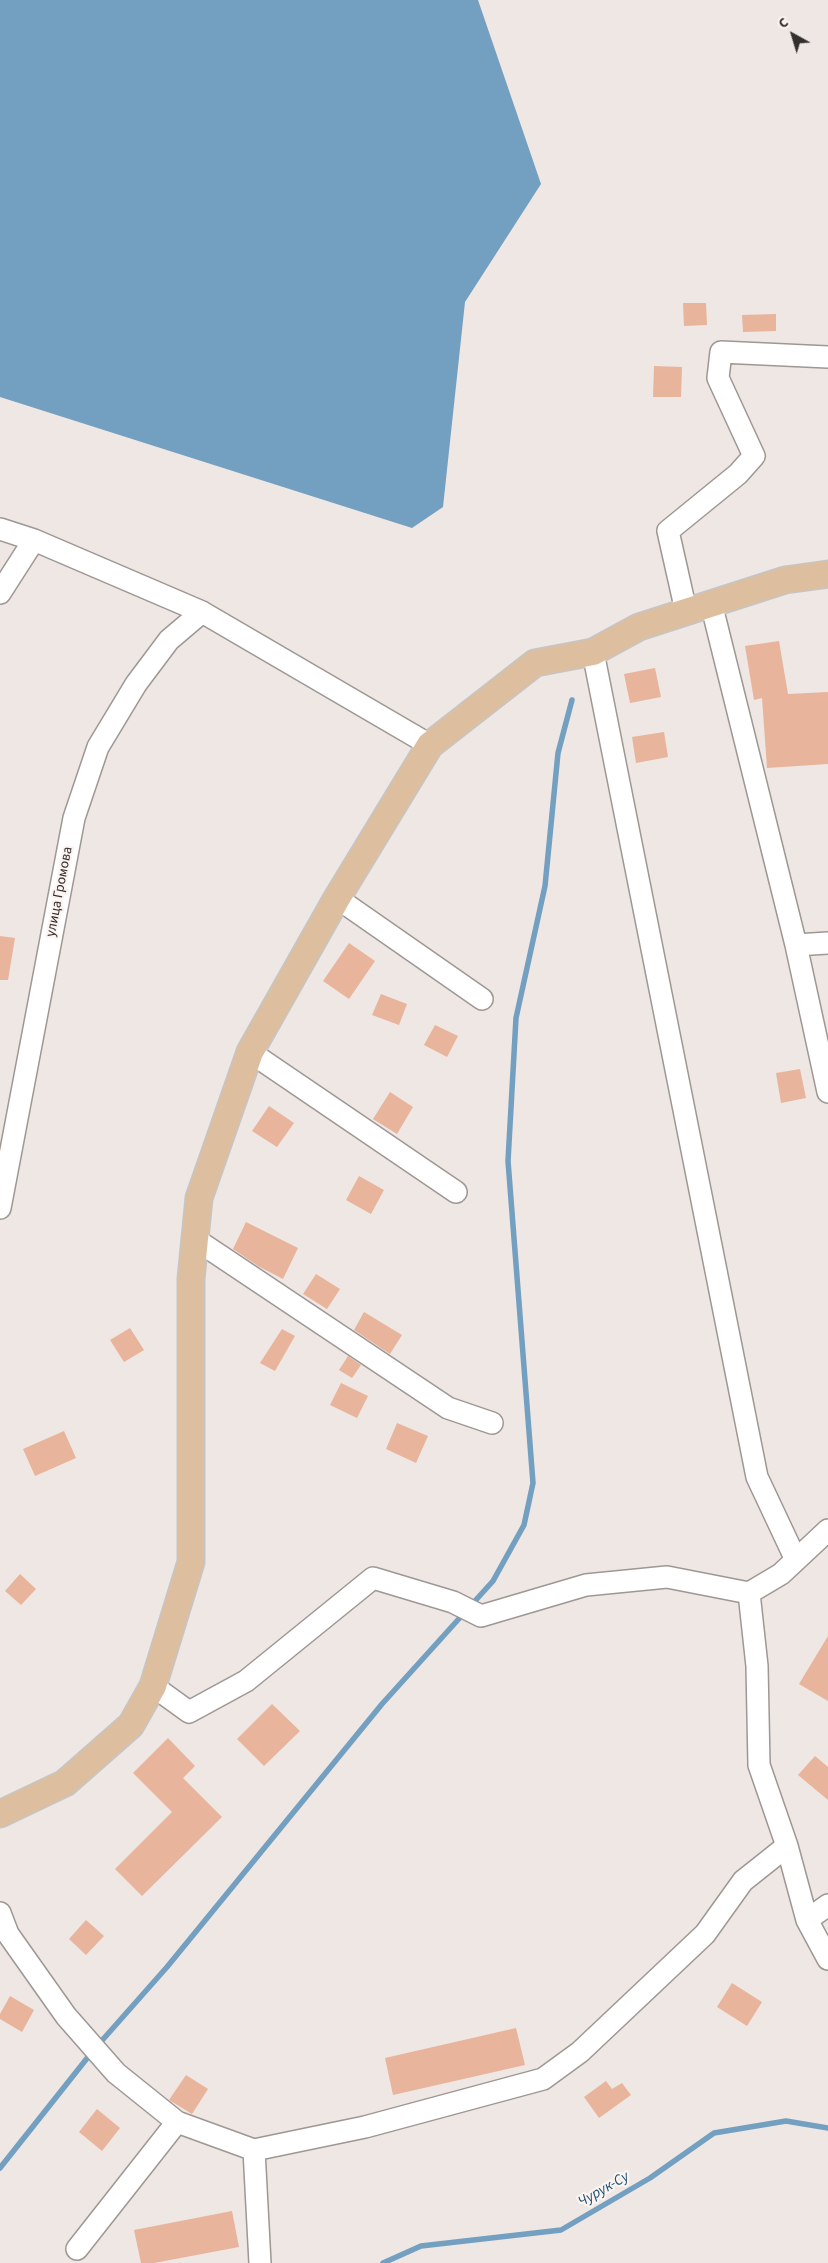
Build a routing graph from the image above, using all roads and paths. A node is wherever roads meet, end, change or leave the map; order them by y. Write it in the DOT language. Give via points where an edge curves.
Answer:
graph roads {
  1 [pos="828,358"];
  2 [pos="0,529"];
  3 [pos="34,540"];
  4 [pos="828,574"];
  5 [pos="0,593"];
  6 [pos="711,604"];
  7 [pos="686,611"];
  8 [pos="202,612"];
  9 [pos="593,652"];
  10 [pos="430,746"];
  11 [pos="337,898"];
  12 [pos="828,943"];
  13 [pos="796,945"];
  14 [pos="482,999"];
  15 [pos="250,1052"];
  16 [pos="828,1092"];
  17 [pos="456,1192"];
  18 [pos="0,1208"];
  19 [pos="195,1239"];
  20 [pos="492,1423"];
  21 [pos="828,1530"];
  22 [pos="796,1560"];
  23 [pos="748,1593"];
  24 [pos="153,1686"];
  25 [pos="0,1814"];
  26 [pos="787,1846"];
  27 [pos="828,1905"];
  28 [pos="0,1913"];
  29 [pos="807,1920"];
  30 [pos="8,1934"];
  31 [pos="0,1954"];
  32 [pos="828,1959"];
  33 [pos="177,2122"];
  34 [pos="254,2150"];
  35 [pos="77,2249"];
  36 [pos="260,2263"];
  1 -- 7 [label="street" via="721,352 718,378 754,456 738,474 668,531"];
  2 -- 3 [label="street"];
  3 -- 5 [label="street"];
  3 -- 8 [label="street"];
  4 -- 6 [label="main road" via="785,580"];
  6 -- 7 [label="main road"];
  6 -- 13 [label="street"];
  7 -- 9 [label="main road" via="639,627"];
  8 -- 10 [label="street"];
  8 -- 18 [label="street, улица Громова" via="169,640 136,684 98,747 74,818"];
  9 -- 10 [label="main road" via="535,663"];
  9 -- 22 [label="street" via="757,1476"];
  10 -- 11 [label="main road"];
  11 -- 14 [label="street"];
  11 -- 15 [label="main road"];
  12 -- 13 [label="street"];
  13 -- 16 [label="street"];
  15 -- 17 [label="street"];
  15 -- 19 [label="main road" via="199,1198"];
  19 -- 20 [label="street" via="448,1408"];
  19 -- 24 [label="main road" via="191,1279 191,1562"];
  21 -- 22 [label="street"];
  22 -- 23 [label="street" via="781,1574"];
  23 -- 24 [label="street" via="667,1577 586,1585 481,1616 453,1602 373,1578 246,1681 189,1712"];
  23 -- 26 [label="street" via="757,1666 759,1765"];
  24 -- 25 [label="main road" via="131,1725 65,1782"];
  26 -- 29 [label="street"];
  26 -- 34 [label="street" via="743,1881 706,1934 580,2052 543,2079 364,2127"];
  27 -- 29 [label="street"];
  28 -- 30 [label="street"];
  29 -- 32 [label="street"];
  30 -- 31 [label="street"];
  30 -- 33 [label="street" via="66,2016 116,2074"];
  33 -- 34 [label="street"];
  33 -- 35 [label="street"];
  34 -- 36 [label="street"];
}
